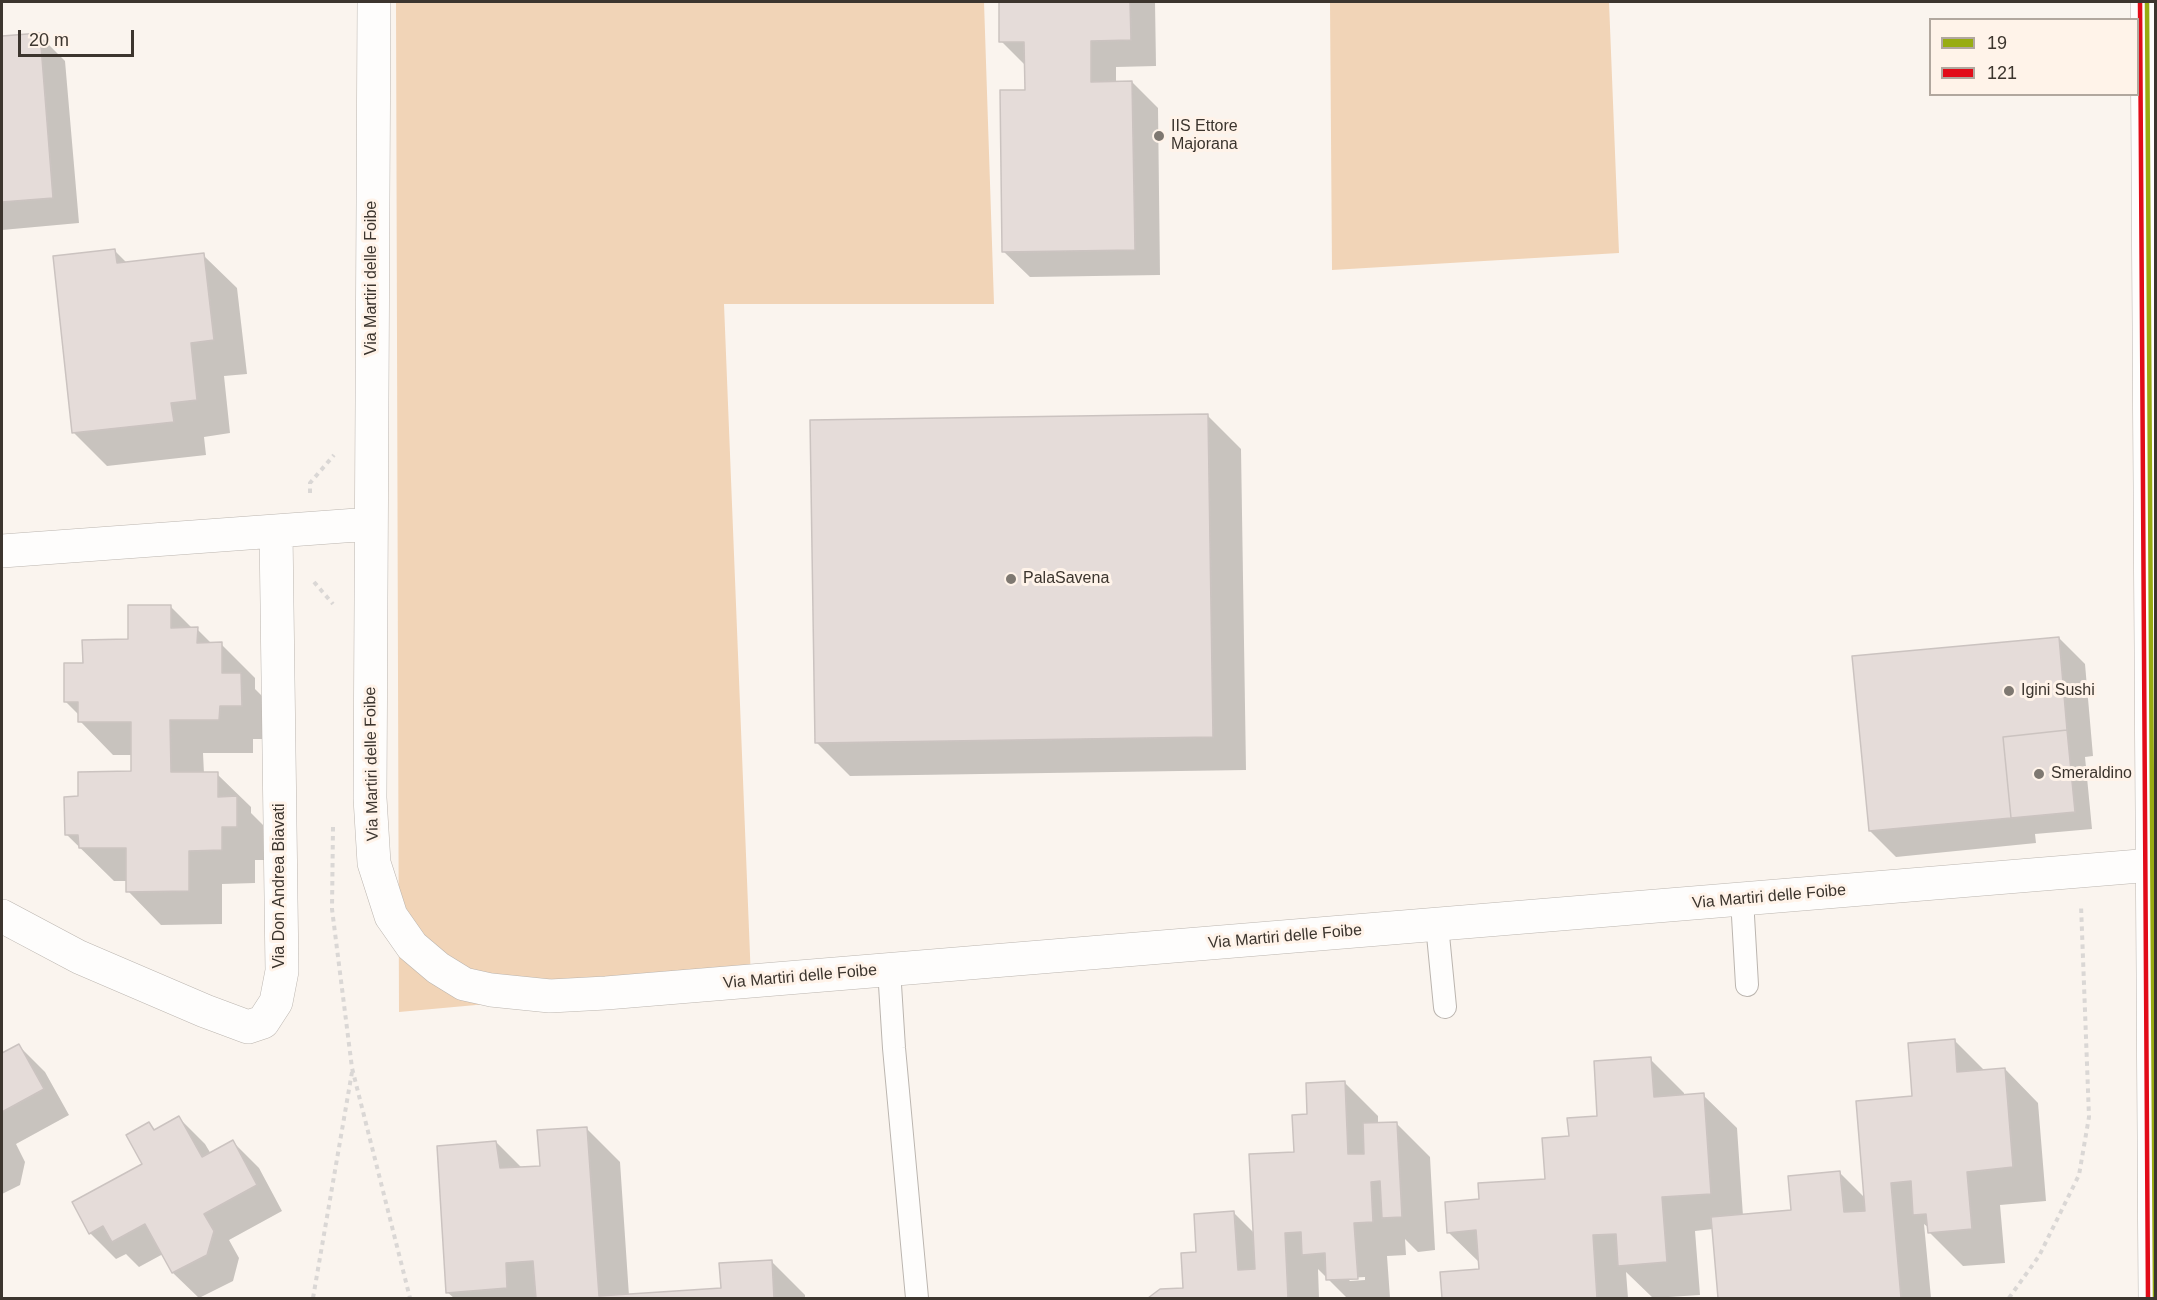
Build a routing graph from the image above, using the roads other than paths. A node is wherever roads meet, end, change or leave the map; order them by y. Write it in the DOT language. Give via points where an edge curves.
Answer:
graph roads {
  1 [pos="374,2"];
  2 [pos="2147,2"];
  3 [pos="371,524"];
  4 [pos="276,531"];
  5 [pos="2,551"];
  6 [pos="2152,865"];
  7 [pos="1742,899"];
  8 [pos="2,916"];
  9 [pos="1437,925"];
  10 [pos="2154,930"];
  11 [pos="889,969"];
  12 [pos="1747,985"];
  13 [pos="1445,1007"];
  14 [pos="917,1299"];
  15 [pos="2155,1299"];
  1 -- 3 [label="street, Via Martiri delle Foibe"];
  2 -- 6 [label="street"];
  3 -- 4 [label="street"];
  3 -- 11 [label="street, Via Martiri delle Foibe" via="370,798 374,863 391,916 412,946 464,984 550,996"];
  4 -- 5 [label="street"];
  4 -- 8 [label="street, Via Don Andrea Biavati" via="282,971 276,1002 263,1022 248,1027 205,1011 79,957"];
  6 -- 7 [label="street, Via Martiri delle Foibe"];
  6 -- 10 [label="street"];
  7 -- 9 [label="street, Via Martiri delle Foibe"];
  7 -- 12 [label="lane"];
  9 -- 11 [label="street, Via Martiri delle Foibe"];
  9 -- 13 [label="lane"];
  10 -- 15 [label="street"];
  11 -- 14 [label="lane"];
}
